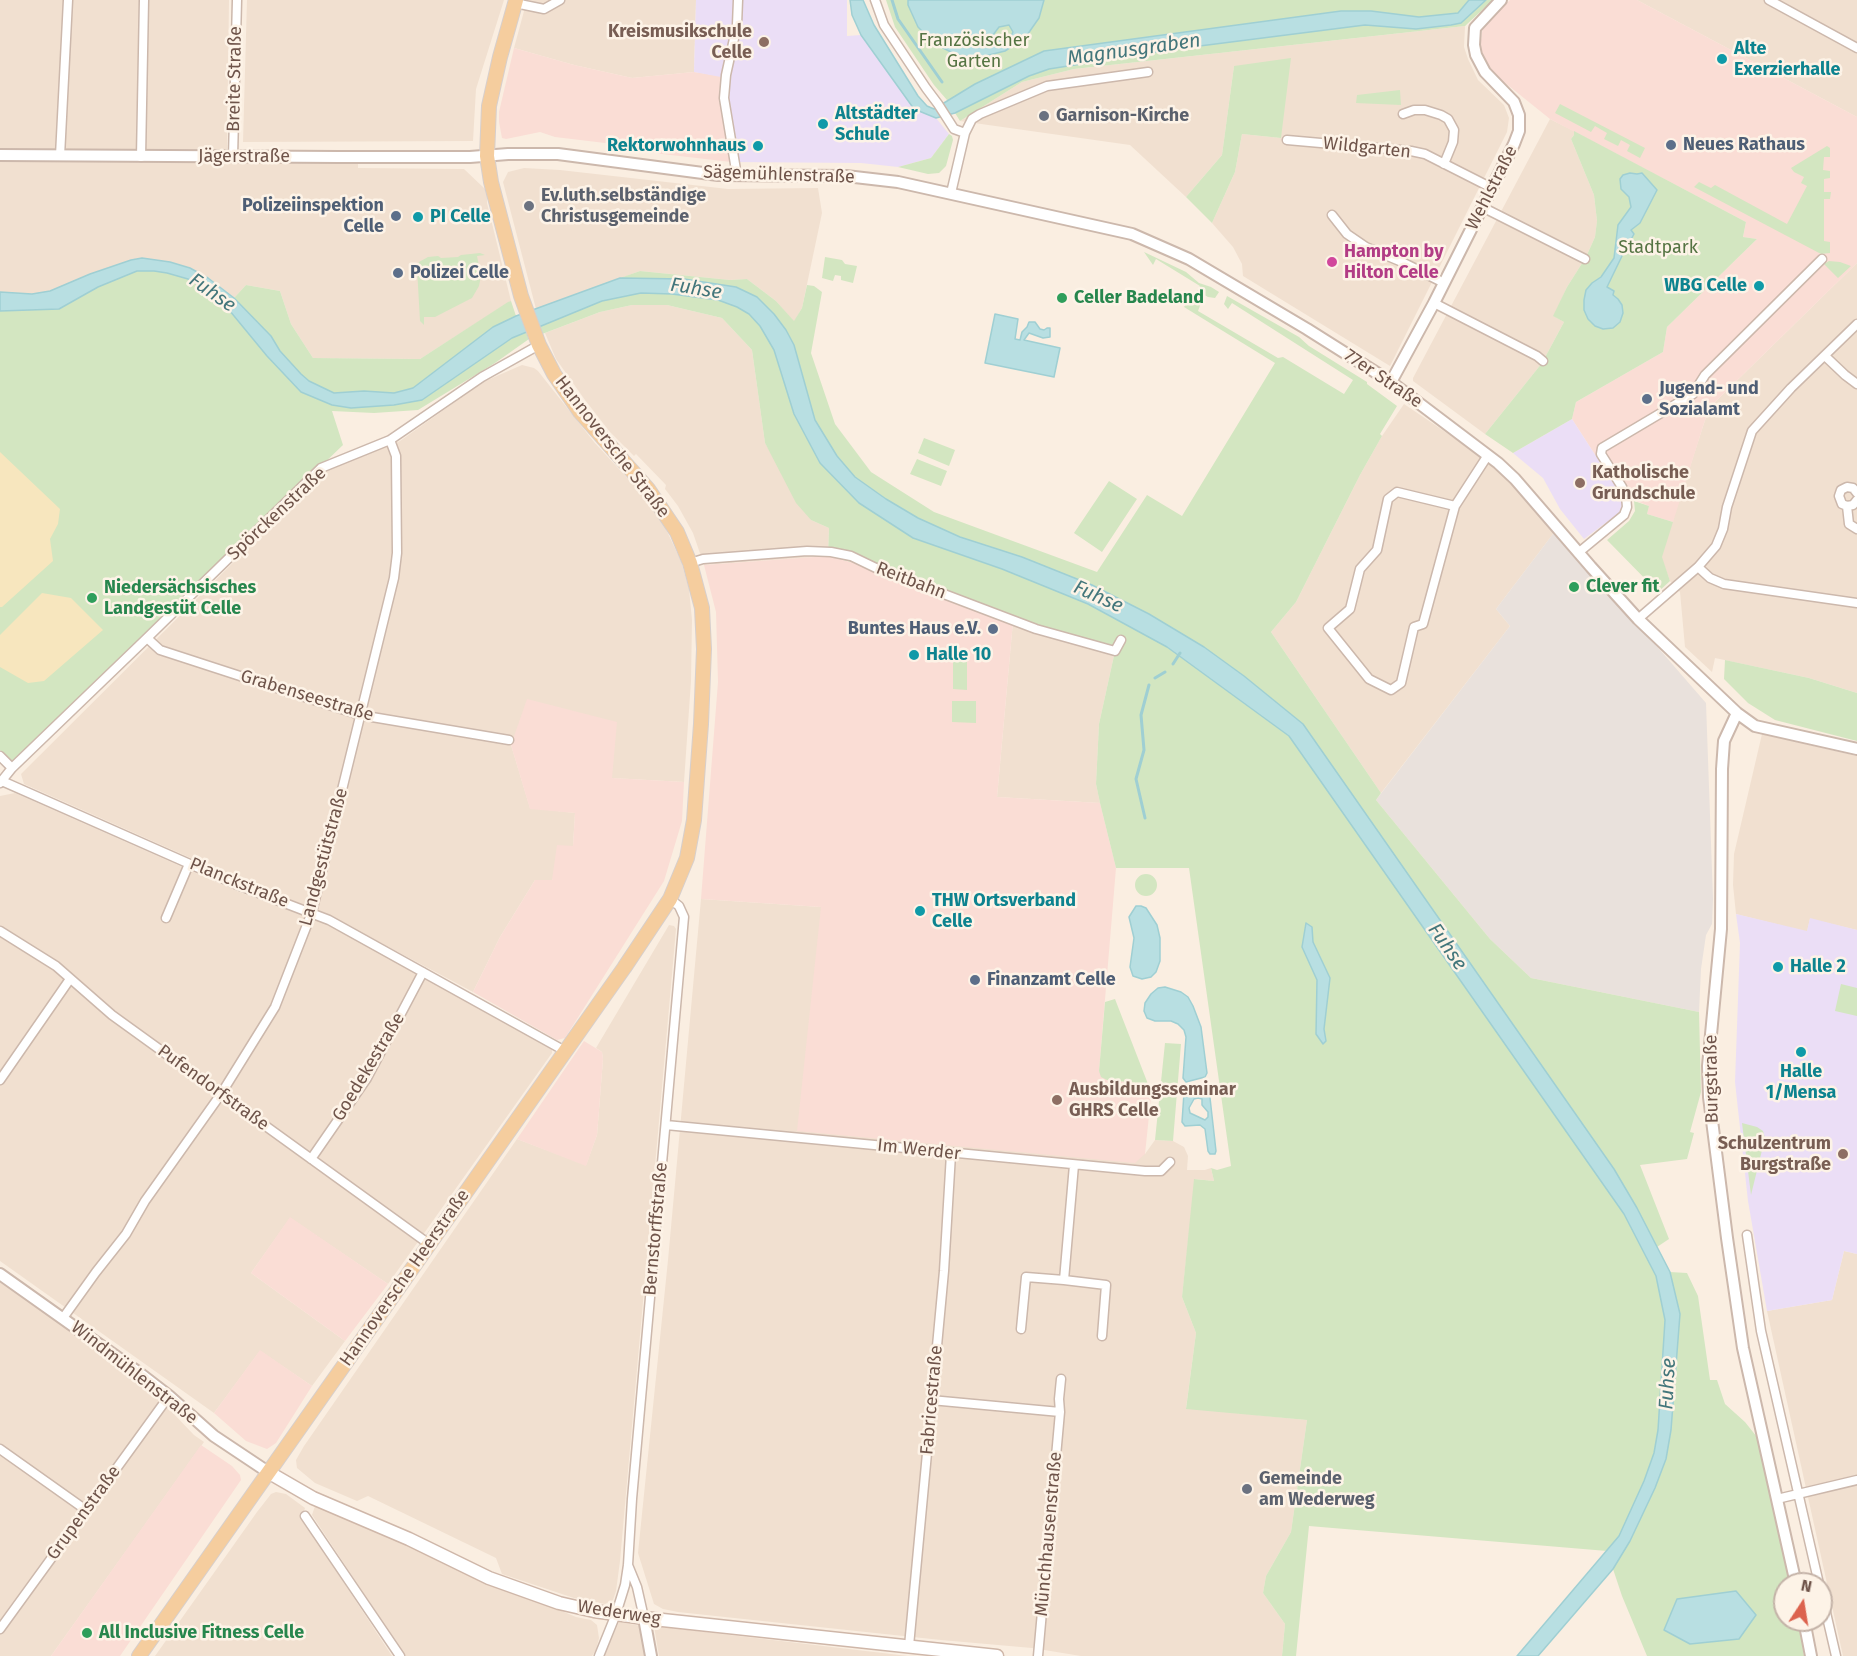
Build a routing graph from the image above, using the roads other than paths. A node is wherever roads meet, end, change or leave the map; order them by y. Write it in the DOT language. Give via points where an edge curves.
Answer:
graph roads {
  1 [pos="68,0"];
  2 [pos="144,0"];
  3 [pos="237,0"];
  4 [pos="560,0"];
  5 [pos="738,0"];
  6 [pos="875,0"];
  7 [pos="1501,0"];
  8 [pos="1769,0"];
  9 [pos="515,2"];
  10 [pos="1857,48"];
  11 [pos="1148,72"];
  12 [pos="1403,114"];
  13 [pos="966,129"];
  14 [pos="1287,140"];
  15 [pos="0,155"];
  16 [pos="60,156"];
  17 [pos="487,156"];
  18 [pos="141,157"];
  19 [pos="233,158"];
  20 [pos="1444,164"];
  21 [pos="736,176"];
  22 [pos="1492,188"];
  23 [pos="951,193"];
  24 [pos="1482,207"];
  25 [pos="1032,211"];
  26 [pos="1332,215"];
  27 [pos="1585,259"];
  28 [pos="1822,259"];
  29 [pos="1444,284"];
  30 [pos="1434,303"];
  31 [pos="1857,324"];
  32 [pos="538,342"];
  33 [pos="1825,356"];
  34 [pos="1543,361"];
  35 [pos="1391,382"];
  36 [pos="1857,384"];
  37 [pos="390,441"];
  38 [pos="1488,455"];
  39 [pos="1857,493"];
  40 [pos="1857,500"];
  41 [pos="1455,506"];
  42 [pos="1847,506"];
  43 [pos="1857,529"];
  44 [pos="1578,553"];
  45 [pos="690,563"];
  46 [pos="1698,567"];
  47 [pos="1857,603"];
  48 [pos="1638,619"];
  49 [pos="147,638"];
  50 [pos="1120,640"];
  51 [pos="1737,713"];
  52 [pos="360,715"];
  53 [pos="509,740"];
  54 [pos="1857,749"];
  55 [pos="0,756"];
  56 [pos="12,768"];
  57 [pos="1,782"];
  58 [pos="189,864"];
  59 [pos="670,898"];
  60 [pos="312,912"];
  61 [pos="166,918"];
  62 [pos="0,931"];
  63 [pos="423,972"];
  64 [pos="70,979"];
  65 [pos="565,1051"];
  66 [pos="0,1080"];
  67 [pos="221,1094"];
  68 [pos="666,1125"];
  69 [pos="951,1154"];
  70 [pos="311,1159"];
  71 [pos="1170,1162"];
  72 [pos="1074,1165"];
  73 [pos="1748,1235"];
  74 [pos="429,1244"];
  75 [pos="0,1274"];
  76 [pos="1064,1280"];
  77 [pos="63,1318"];
  78 [pos="1021,1329"];
  79 [pos="1102,1336"];
  80 [pos="1061,1379"];
  81 [pos="169,1396"];
  82 [pos="931,1400"];
  83 [pos="1060,1412"];
  84 [pos="0,1449"];
  85 [pos="268,1472"];
  86 [pos="1857,1480"];
  87 [pos="1798,1494"];
  88 [pos="1778,1499"];
  89 [pos="86,1510"];
  90 [pos="305,1516"];
  91 [pos="628,1565"];
  92 [pos="1793,1572"];
  93 [pos="1816,1572"];
  94 [pos="616,1614"];
  95 [pos="644,1618"];
  96 [pos="0,1629"];
  97 [pos="1806,1632"];
  98 [pos="1830,1632"];
  99 [pos="909,1647"];
  100 [pos="601,1654"];
  101 [pos="139,1656"];
  102 [pos="400,1656"];
  103 [pos="651,1656"];
  104 [pos="997,1656"];
  105 [pos="1038,1656"];
  106 [pos="1811,1656"];
  107 [pos="1836,1656"];
  1 -- 16 [label="street"];
  2 -- 18 [label="street"];
  3 -- 19 [label="street, Breite Straße"];
  4 -- 9 [label="street" via="544,9"];
  5 -- 21 [label="street" via="724,98"];
  6 -- 13 [label="street" via="884,25 945,117 954,129"];
  7 -- 22 [label="street, Wehlstraße" via="1475,28 1473,40 1485,72 1514,102 1520,121 1517,138"];
  8 -- 10 [label="street"];
  9 -- 17 [label="main road, Hannoversche Straße" via="489,106"];
  11 -- 13 [label="street" via="1047,86 980,114"];
  12 -- 20 [label="street, Wildgarten" via="1425,110 1448,119 1454,130 1453,142"];
  13 -- 23 [label="street"];
  14 -- 20 [label="street, Wildgarten" via="1412,151"];
  15 -- 16 [label="street, Jägerstraße"];
  16 -- 18 [label="street, Jägerstraße"];
  17 -- 19 [label="street, Jägerstraße"];
  17 -- 21 [label="street, Sägemühlenstraße" via="558,154"];
  17 -- 32 [label="main road, Hannoversche Straße" via="511,260"];
  18 -- 19 [label="street, Jägerstraße"];
  20 -- 22 [label="street, Wildgarten"];
  21 -- 23 [label="street, Sägemühlenstraße" via="846,176"];
  22 -- 24 [label="street, Wehlstraße"];
  23 -- 25 [label="street, Sägemühlenstraße"];
  24 -- 27 [label="street"];
  24 -- 29 [label="street, Wehlstraße"];
  25 -- 35 [label="street, 77er Straße" via="1132,234 1189,259"];
  26 -- 29 [label="street" via="1347,234 1366,248"];
  28 -- 44 [label="street" via="1705,375 1693,394 1602,448 1600,453 1622,487 1627,507 1624,515"];
  29 -- 30 [label="street, Wehlstraße"];
  30 -- 34 [label="street"];
  30 -- 35 [label="street, Wehlstraße"];
  31 -- 33 [label="street"];
  32 -- 37 [label="street, Spörckenstraße"];
  32 -- 45 [label="main road, Hannoversche Straße" via="580,412 663,510"];
  33 -- 36 [label="street"];
  33 -- 46 [label="street" via="1752,431 1716,546"];
  35 -- 38 [label="street, 77er Straße"];
  37 -- 49 [label="street, Spörckenstraße" via="321,468"];
  37 -- 52 [label="street, Landgestütstraße" via="396,456 397,553"];
  38 -- 41 [label="street"];
  38 -- 44 [label="street, 77er Straße" via="1515,478"];
  39 -- 42 [label="street" via="1850,488 1841,490 1839,499"];
  40 -- 42 [label="street"];
  41 -- 41 [label="street" via="1423,624 1414,627 1401,683 1390,690 1369,680 1328,628 1350,609 1360,569 1377,550 1388,499 1397,492"];
  42 -- 43 [label="street" via="1849,524"];
  44 -- 48 [label="street, 77er Straße"];
  45 -- 50 [label="street, Reitbahn" via="807,550 831,552 1036,629 1115,651"];
  45 -- 59 [label="main road, Hannoversche Straße" via="702,608 701,724 693,828 687,858"];
  46 -- 47 [label="street" via="1724,584"];
  46 -- 48 [label="street"];
  48 -- 51 [label="street, 77er Straße"];
  49 -- 52 [label="street, Grabenseestraße" via="160,650"];
  49 -- 56 [label="street, Spörckenstraße"];
  51 -- 54 [label="street, 77er Straße" via="1755,726"];
  51 -- 88 [label="street, Burgstraße" via="1724,741 1721,929 1707,1066 1743,1348"];
  52 -- 53 [label="street, Grabenseestraße"];
  52 -- 60 [label="street, Landgestütstraße"];
  55 -- 56 [label="street"];
  56 -- 57 [label="street, Spörckenstraße"];
  57 -- 58 [label="street, Planckstraße"];
  58 -- 60 [label="street, Planckstraße"];
  58 -- 61 [label="street"];
  59 -- 65 [label="main road, Hannoversche Heerstraße"];
  59 -- 68 [label="street, Bernstorffstraße" via="684,916"];
  60 -- 63 [label="street, Planckstraße"];
  60 -- 67 [label="street, Landgestütstraße" via="275,1006"];
  62 -- 64 [label="street, Pufendorfstraße"];
  63 -- 65 [label="street, Planckstraße"];
  63 -- 70 [label="street, Goedekestraße" via="367,1078"];
  64 -- 66 [label="street"];
  64 -- 67 [label="street, Pufendorfstraße" via="112,1016"];
  65 -- 74 [label="main road, Hannoversche Heerstraße"];
  67 -- 70 [label="street, Pufendorfstraße"];
  67 -- 77 [label="street, Landgestütstraße" via="126,1234"];
  68 -- 69 [label="street, Im Werder"];
  68 -- 91 [label="street, Bernstorffstraße"];
  69 -- 72 [label="street, Im Werder"];
  69 -- 82 [label="street, Fabricestraße"];
  70 -- 74 [label="street, Pufendorfstraße"];
  71 -- 72 [label="street, Im Werder" via="1161,1171 1145,1172"];
  72 -- 76 [label="street"];
  73 -- 87 [label="street" via="1761,1331"];
  74 -- 85 [label="main road, Hannoversche Heerstraße"];
  75 -- 77 [label="street, Windmühlenstraße"];
  76 -- 78 [label="street" via="1026,1277"];
  76 -- 79 [label="street" via="1106,1286"];
  77 -- 81 [label="street, Windmühlenstraße"];
  80 -- 83 [label="street, Münchhausenstraße"];
  81 -- 85 [label="street, Windmühlenstraße" via="214,1436"];
  81 -- 89 [label="street, Grupenstraße"];
  82 -- 83 [label="street"];
  82 -- 99 [label="street, Fabricestraße"];
  83 -- 105 [label="street, Münchhausenstraße"];
  84 -- 89 [label="street"];
  85 -- 94 [label="main road, Wederweg" via="314,1498 489,1578 559,1603"];
  85 -- 101 [label="main road, Hannoversche Heerstraße"];
  86 -- 87 [label="street"];
  87 -- 88 [label="street"];
  87 -- 93 [label="street"];
  88 -- 92 [label="street, Burgstraße"];
  89 -- 96 [label="street, Grupenstraße"];
  90 -- 102 [label="street"];
  91 -- 94 [label="street, Bernstorffstraße"];
  91 -- 95 [label="street, Bernstorffstraße"];
  94 -- 95 [label="main road, Wederweg"];
  94 -- 100 [label="street, Bernstorffstraße"];
  95 -- 99 [label="main road, Wederweg"];
  95 -- 103 [label="street"];
  97 -- 106 [label="street"];
  98 -- 107 [label="street"];
  99 -- 104 [label="main road, Wederweg"];
}
